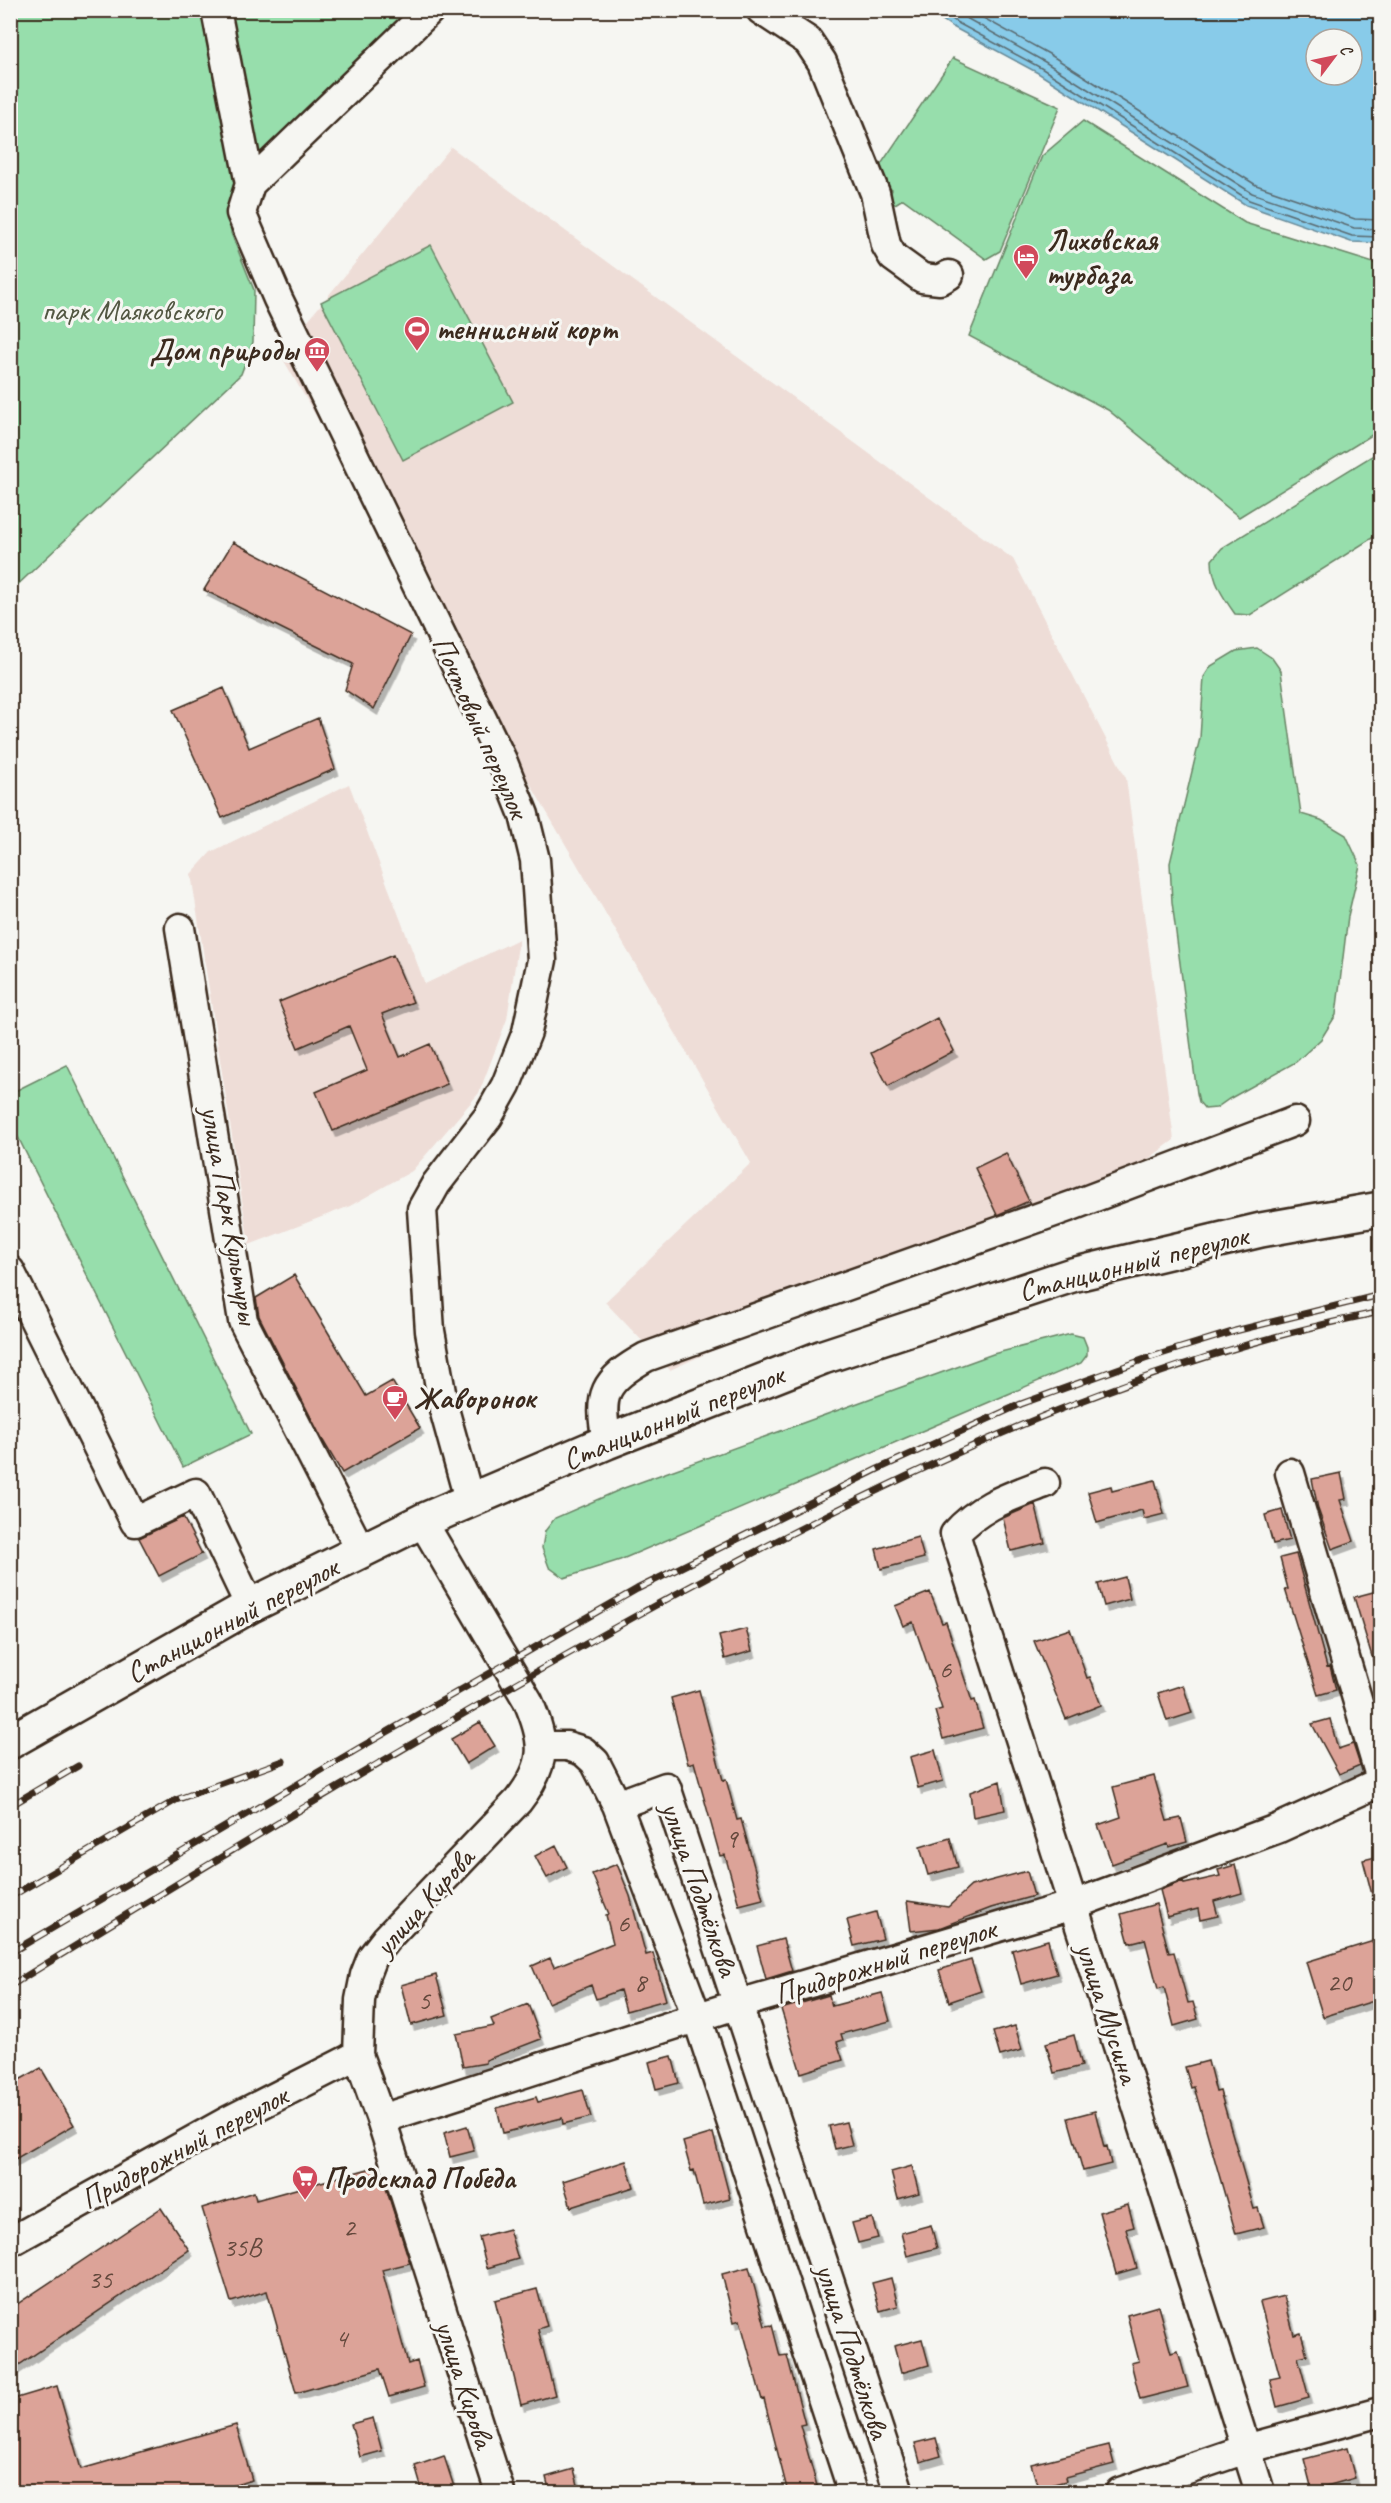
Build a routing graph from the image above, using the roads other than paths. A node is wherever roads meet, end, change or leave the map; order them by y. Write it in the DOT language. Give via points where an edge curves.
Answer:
graph roads {
  1 [pos="216,10"];
  2 [pos="430,10"];
  3 [pos="761,10"];
  4 [pos="250,184"];
  5 [pos="949,275"];
  6 [pos="180,928"];
  7 [pos="1295,1121"];
  8 [pos="1380,1209"];
  9 [pos="10,1271"];
  10 [pos="607,1442"];
  11 [pos="1290,1473"];
  12 [pos="1045,1483"];
  13 [pos="469,1499"];
  14 [pos="422,1521"];
  15 [pos="362,1551"];
  16 [pos="250,1606"];
  17 [pos="10,1742"];
  18 [pos="542,1746"];
  19 [pos="1380,1776"];
  20 [pos="1380,1782"];
  21 [pos="617,1804"];
  22 [pos="1073,1905"];
  23 [pos="739,2004"];
  24 [pos="698,2017"];
  25 [pos="358,2055"];
  26 [pos="381,2119"];
  27 [pos="10,2242"];
  28 [pos="1380,2412"];
  29 [pos="1246,2449"];
  30 [pos="500,2493"];
  31 [pos="853,2493"];
  32 [pos="899,2493"];
  33 [pos="1120,2493"];
  34 [pos="1260,2493"];
  1 -- 4 [label="street"];
  2 -- 4 [label="street"];
  3 -- 5 [label="street" via="808,41 822,62 875,193 886,245 893,257 922,278 940,280"];
  4 -- 13 [label="street, Почтовый переулок" via="241,213 278,299 502,760 524,815 535,860 542,960 527,1032 492,1109 422,1209 430,1331 444,1409"];
  6 -- 15 [label="street, улица Парк Культуры" via="243,1321"];
  7 -- 10 [label="street" via="1084,1201 646,1357 608,1386 602,1413"];
  8 -- 10 [label="main road, Станционный переулок" via="1261,1230 1061,1278 824,1357"];
  9 -- 16 [label="street" via="135,1522 196,1493"];
  10 -- 13 [label="main road, Станционный переулок"];
  11 -- 19 [label="street"];
  12 -- 22 [label="street, улица Мусина" via="992,1503 967,1520 955,1534"];
  13 -- 14 [label="main road, Станционный переулок"];
  14 -- 15 [label="main road, Станционный переулок"];
  14 -- 18 [label="street, улица Кирова" via="528,1701"];
  15 -- 16 [label="main road, Станционный переулок"];
  16 -- 17 [label="main road, Станционный переулок"];
  18 -- 21 [label="street" via="567,1746 583,1751 595,1762"];
  18 -- 25 [label="street, улица Кирова" via="532,1783 518,1801 372,1957 360,2000"];
  20 -- 22 [label="street, Придорожный переулок" via="1279,1828"];
  21 -- 23 [label="street, улица Подтёлкова" via="666,1787"];
  21 -- 24 [label="street, улица Подтёлкова"];
  22 -- 23 [label="street, Придорожный переулок"];
  22 -- 29 [label="street, улица Мусина"];
  23 -- 24 [label="street, Придорожный переулок"];
  23 -- 32 [label="street, улица Подтёлкова"];
  24 -- 26 [label="street, Придорожный переулок"];
  24 -- 31 [label="street, улица Подтёлкова"];
  25 -- 26 [label="street, улица Кирова"];
  25 -- 27 [label="street, Придорожный переулок" via="228,2121"];
  26 -- 30 [label="street, улица Кирова"];
  28 -- 29 [label="street"];
  29 -- 33 [label="street"];
  29 -- 34 [label="street, улица Мусина"];
}
